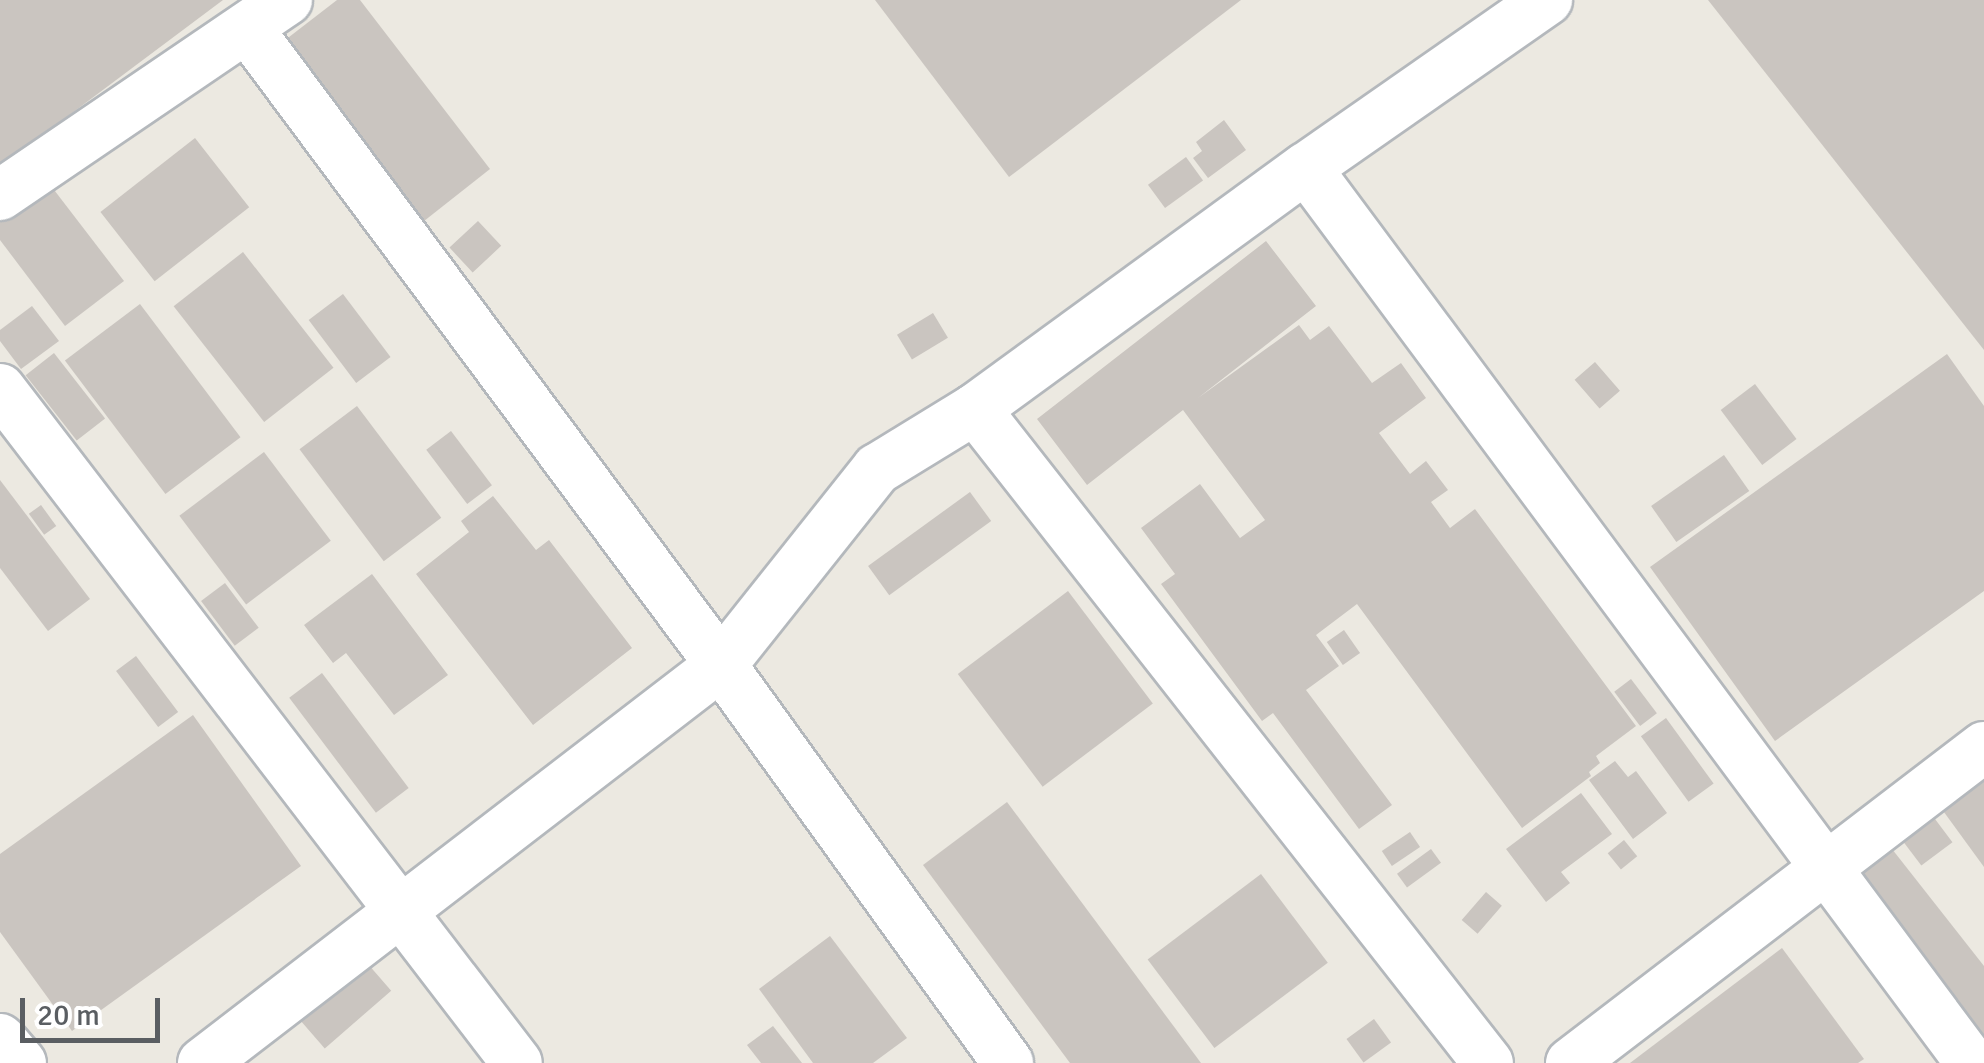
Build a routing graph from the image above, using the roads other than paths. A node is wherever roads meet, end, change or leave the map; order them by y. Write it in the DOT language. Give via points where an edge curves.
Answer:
graph roads {
  1 [pos="1547,0"];
  2 [pos="267,15"];
  3 [pos="1306,168"];
  4 [pos="0,195"];
  5 [pos="0,390"];
  6 [pos="975,409"];
  7 [pos="721,665"];
  8 [pos="1984,747"];
  9 [pos="1826,868"];
  10 [pos="402,910"];
  11 [pos="0,1039"];
  12 [pos="21,1063"];
  13 [pos="203,1063"];
  14 [pos="516,1063"];
  15 [pos="1008,1063"];
  16 [pos="1488,1063"];
  17 [pos="1572,1063"];
  18 [pos="1971,1063"];
  1 -- 3 [label="street"];
  2 -- 4 [label="street"];
  2 -- 7 [label="street"];
  3 -- 6 [label="street"];
  3 -- 9 [label="street"];
  5 -- 10 [label="street"];
  6 -- 7 [label="street" via="877,468"];
  6 -- 16 [label="street"];
  7 -- 10 [label="street"];
  7 -- 15 [label="street"];
  8 -- 9 [label="street"];
  9 -- 17 [label="street"];
  9 -- 18 [label="street"];
  10 -- 13 [label="street"];
  10 -- 14 [label="street"];
  11 -- 12 [label="street"];
}
